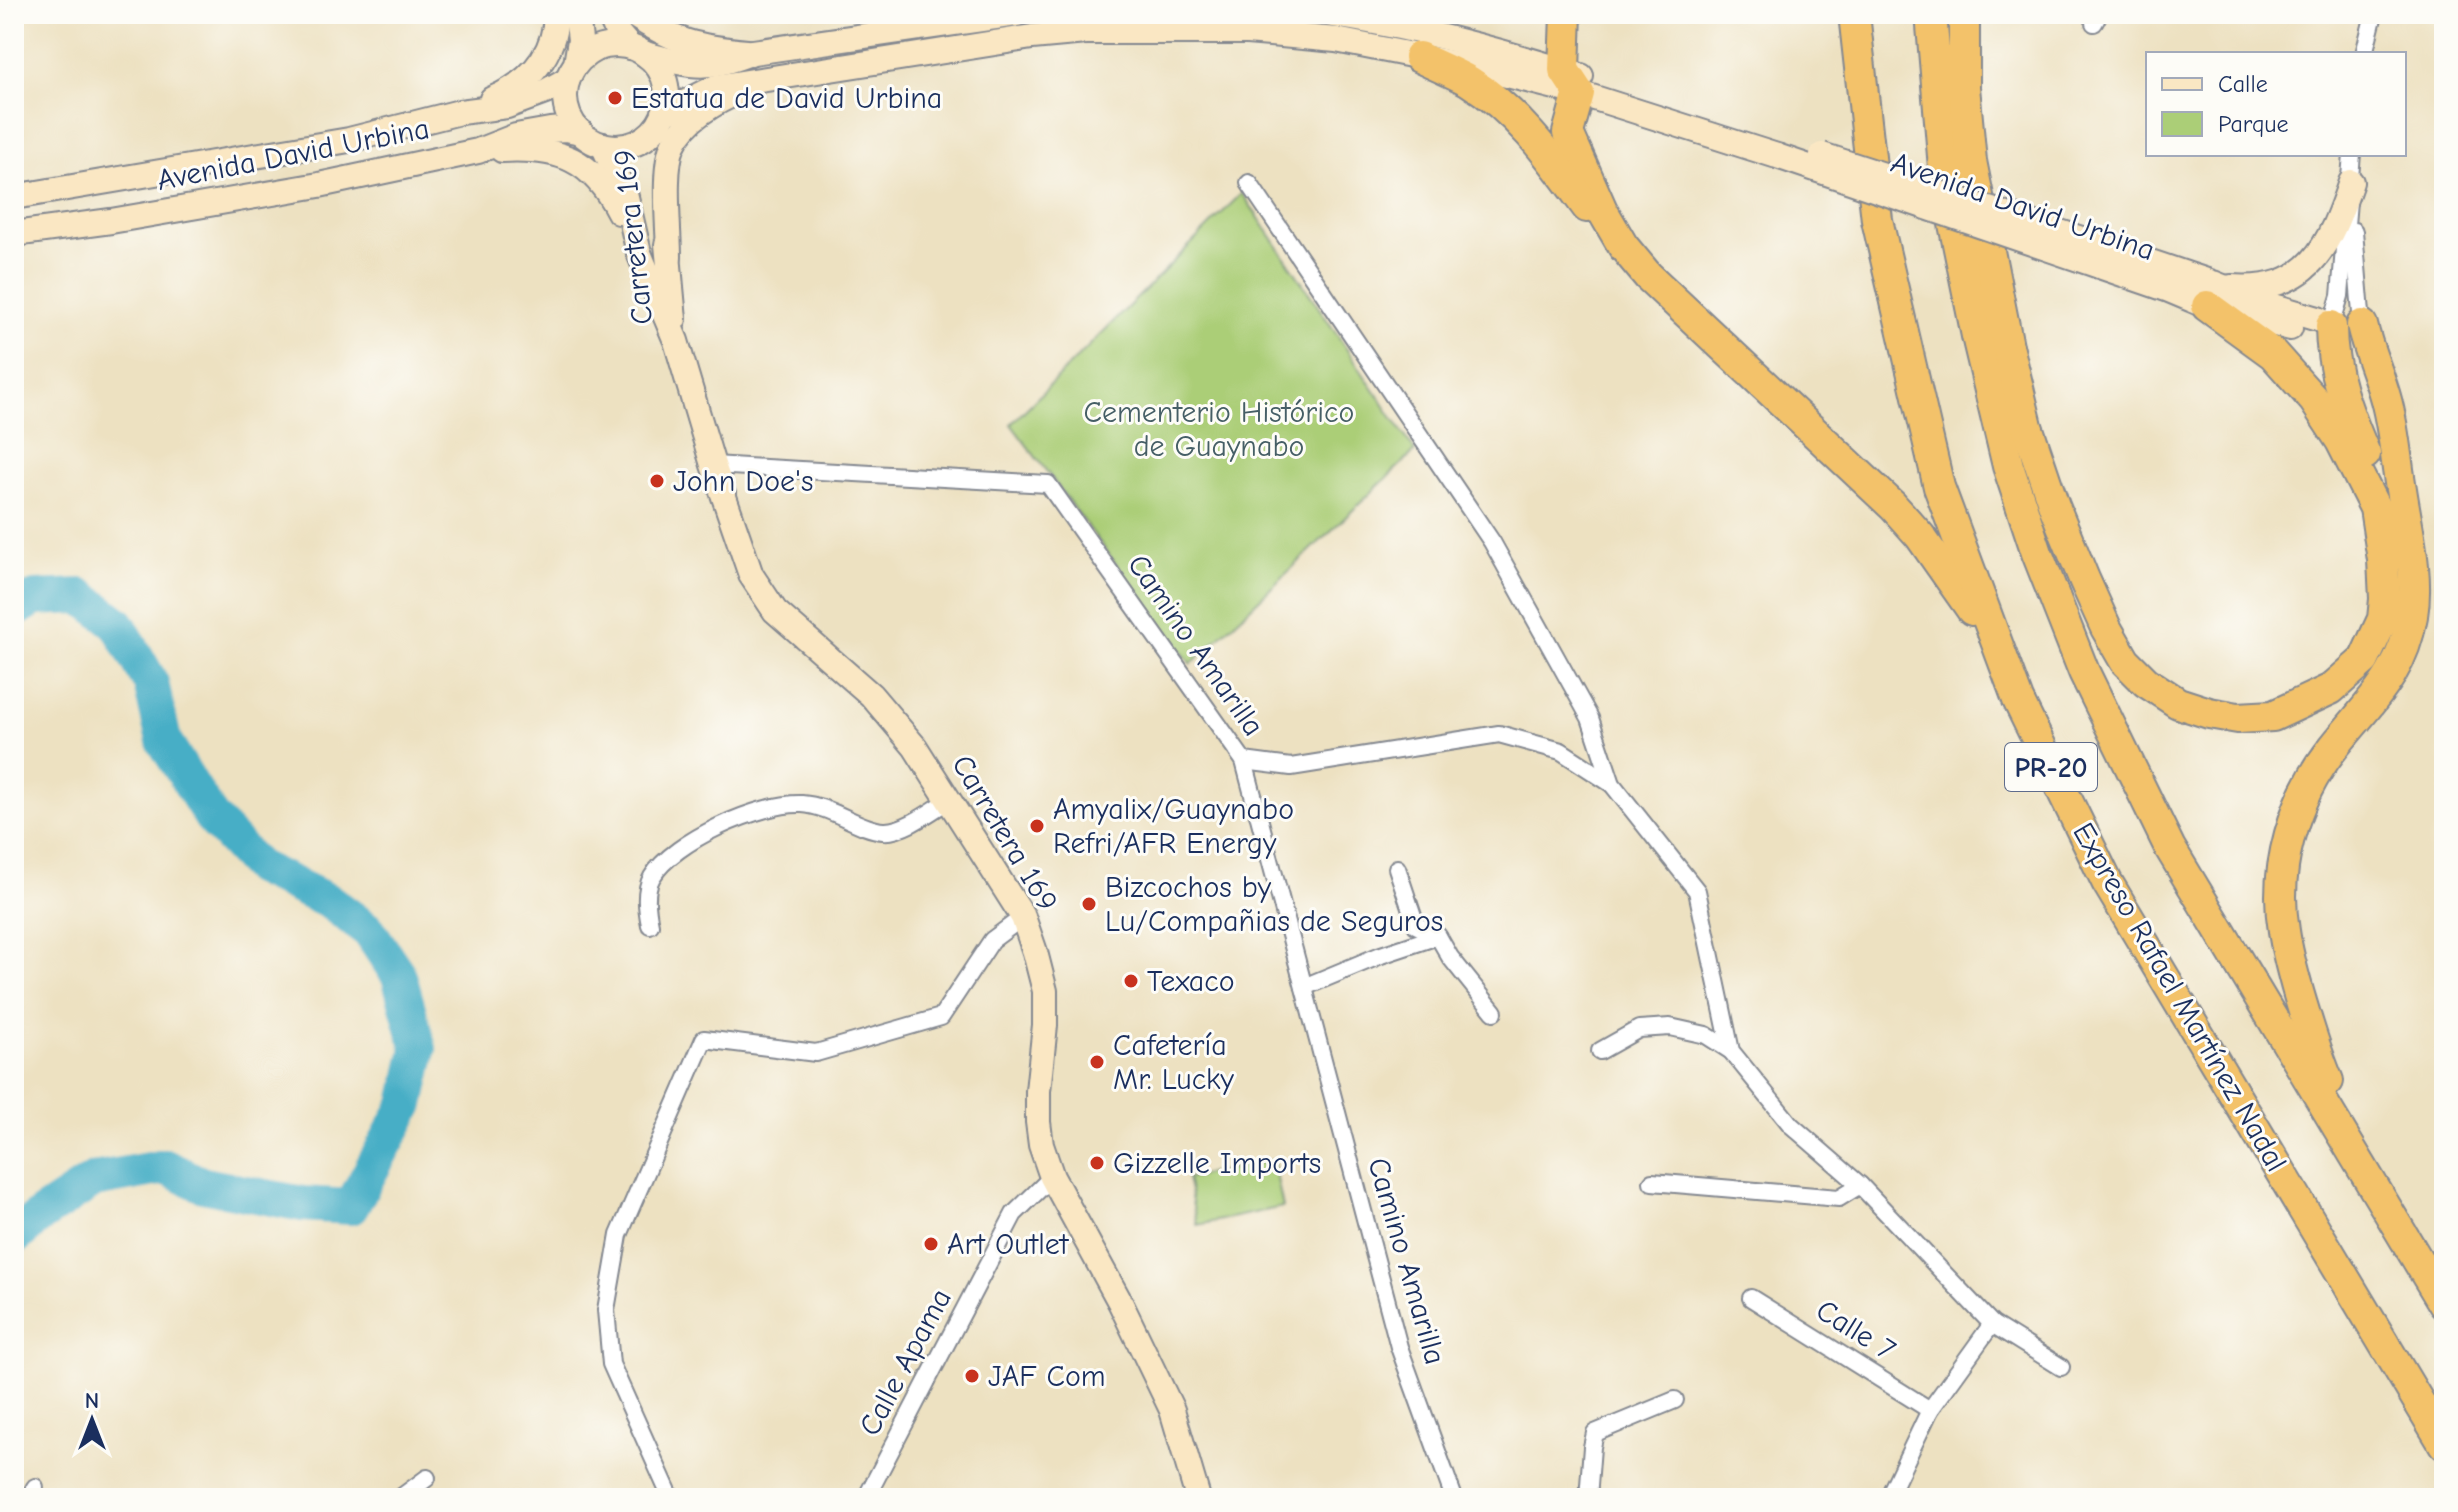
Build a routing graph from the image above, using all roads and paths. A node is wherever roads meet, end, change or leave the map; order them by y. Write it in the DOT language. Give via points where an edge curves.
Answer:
graph roads {
  1 [pos="556,14"];
  2 [pos="577,14"];
  3 [pos="609,14"];
  4 [pos="632,14"];
  5 [pos="1016,14"];
  6 [pos="1327,14"];
  7 [pos="1566,14"];
  8 [pos="1854,14"];
  9 [pos="1931,14"];
  10 [pos="1964,14"];
  11 [pos="2374,14"];
  12 [pos="637,50"];
  13 [pos="753,52"];
  14 [pos="2364,52"];
  15 [pos="1419,57"];
  16 [pos="572,71"];
  17 [pos="775,77"];
  18 [pos="1572,82"];
  19 [pos="460,112"];
  20 [pos="660,120"];
  21 [pos="581,132"];
  22 [pos="603,145"];
  23 [pos="478,151"];
  24 [pos="2352,156"];
  25 [pos="2351,182"];
  26 [pos="1249,183"];
  27 [pos="14,197"];
  28 [pos="14,234"];
  29 [pos="1623,246"];
  30 [pos="639,253"];
  31 [pos="669,257"];
  32 [pos="2210,294"];
  33 [pos="2362,325"];
  34 [pos="2331,326"];
  35 [pos="676,341"];
  36 [pos="713,465"];
  37 [pos="2401,492"];
  38 [pos="2375,508"];
  39 [pos="2005,665"];
  40 [pos="1244,761"];
  41 [pos="1612,784"];
  42 [pos="949,800"];
  43 [pos="1397,868"];
  44 [pos="1023,917"];
  45 [pos="650,925"];
  46 [pos="1438,936"];
  47 [pos="1304,987"];
  48 [pos="1494,1012"];
  49 [pos="1600,1051"];
  50 [pos="1731,1051"];
  51 [pos="1052,1177"];
  52 [pos="1652,1182"];
  53 [pos="1860,1185"];
  54 [pos="2377,1193"];
  55 [pos="1751,1298"];
  56 [pos="2444,1304"];
  57 [pos="1992,1324"];
  58 [pos="2061,1367"];
  59 [pos="1675,1400"];
  60 [pos="1930,1410"];
  61 [pos="2444,1444"];
  62 [pos="427,1478"];
  63 [pos="400,1498"];
  64 [pos="671,1498"];
  65 [pos="866,1498"];
  66 [pos="1198,1498"];
  67 [pos="1454,1498"];
  68 [pos="1588,1498"];
  69 [pos="1888,1498"];
  1 -- 19 [label="street" via="550,45 538,68 510,91"];
  2 -- 16 [label="street" via="580,40"];
  3 -- 12 [label="street" via="617,32"];
  4 -- 13 [label="street" via="697,46"];
  5 -- 13 [label="street"];
  6 -- 18 [label="street, Avenida David Urbina" via="1417,30"];
  7 -- 18 [label="highway"];
  8 -- 39 [label="highway, Expreso Rafael Martínez Nadal / PR-20" via="1877,220 1939,487"];
  9 -- 54 [label="highway, PR-20" via="1945,180 2008,466 2037,553 2084,672 2170,848"];
  10 -- 38 [label="highway" via="1971,161 2024,412 2054,506 2125,661 2178,703 2238,718 2273,716 2331,689 2364,660 2383,619 2383,560"];
  11 -- 14 [label="street"];
  12 -- 13 [label="street" via="702,66"];
  12 -- 16 [label="street" via="613,45 596,49"];
  12 -- 20 [label="street" via="657,65 665,80"];
  15 -- 17 [label="street, Avenida David Urbina" via="1336,40 1247,32 1086,32"];
  15 -- 18 [label="street, Avenida David Urbina"];
  15 -- 29 [label="highway" via="1500,104"];
  16 -- 19 [label="street, Avenida David Urbina" via="545,92 507,106"];
  16 -- 21 [label="street" via="565,103"];
  17 -- 20 [label="street, Avenida David Urbina" via="716,87"];
  17 -- 31 [label="street" via="705,111 673,146 667,171"];
  18 -- 29 [label="highway" via="1568,133"];
  18 -- 32 [label="street, Avenida David Urbina, bridge" via="2098,255 2169,290"];
  19 -- 27 [label="street, Avenida David Urbina" via="349,140"];
  20 -- 22 [label="street" via="643,139"];
  20 -- 31 [label="street, Carretera 169" via="653,162"];
  21 -- 22 [label="street"];
  21 -- 23 [label="street, Avenida David Urbina" via="516,136"];
  22 -- 30 [label="street, Carretera 169" via="626,197"];
  23 -- 28 [label="street, Avenida David Urbina" via="303,187"];
  23 -- 30 [label="street" via="536,150 577,161 603,185"];
  24 -- 25 [label="street"];
  25 -- 32 [label="street" via="2324,247 2297,274"];
  25 -- 33 [label="street"];
  25 -- 34 [label="street" via="2340,296"];
  26 -- 41 [label="street" via="1492,542 1590,718"];
  29 -- 39 [label="highway" via="1648,276 1902,516 1960,590"];
  30 -- 35 [label="street, Carretera 169"];
  31 -- 35 [label="street, Carretera 169"];
  32 -- 34 [label="street, Avenida David Urbina" via="2310,333"];
  32 -- 38 [label="highway" via="2314,400"];
  33 -- 37 [label="highway" via="2386,400"];
  34 -- 37 [label="highway" via="2354,355"];
  34 -- 38 [label="highway" via="2338,386 2373,476"];
  35 -- 36 [label="street, Carretera 169"];
  36 -- 40 [label="street, Camino Amarilla" via="1048,484"];
  36 -- 42 [label="street, Carretera 169" via="751,575 775,611 871,695 915,747"];
  37 -- 54 [label="highway" via="2412,562 2408,634 2385,685 2333,748 2303,798 2286,846 2282,903 2283,928 2311,1040"];
  39 -- 61 [label="highway, Expreso Rafael Martínez Nadal / PR-20" via="2107,882"];
  40 -- 41 [label="street" via="1291,767 1499,734 1561,751"];
  40 -- 47 [label="street, Camino Amarilla"];
  41 -- 50 [label="street" via="1697,891"];
  42 -- 44 [label="street, Carretera 169"];
  42 -- 45 [label="street" via="884,832 803,804 729,822 680,849 651,878"];
  43 -- 46 [label="street" via="1416,925"];
  44 -- 51 [label="street, Carretera 169" via="1045,991 1038,1122"];
  44 -- 64 [label="street" via="992,940 941,1017 816,1053 704,1039 619,1235 606,1310 611,1364"];
  46 -- 47 [label="street"];
  46 -- 48 [label="street"];
  47 -- 67 [label="street, Camino Amarilla" via="1399,1347"];
  49 -- 50 [label="street" via="1639,1029 1670,1027 1706,1035"];
  50 -- 53 [label="street" via="1791,1125"];
  51 -- 65 [label="street, Calle Apama" via="1014,1214"];
  51 -- 66 [label="street, Carretera 169" via="1172,1410"];
  52 -- 53 [label="street" via="1839,1198"];
  53 -- 57 [label="street"];
  54 -- 56 [label="highway, PR-20"];
  55 -- 60 [label="street, Calle 7"];
  57 -- 58 [label="street"];
  57 -- 60 [label="street"];
  59 -- 68 [label="street" via="1595,1433"];
  60 -- 69 [label="street"];
  62 -- 63 [label="street"];
}
